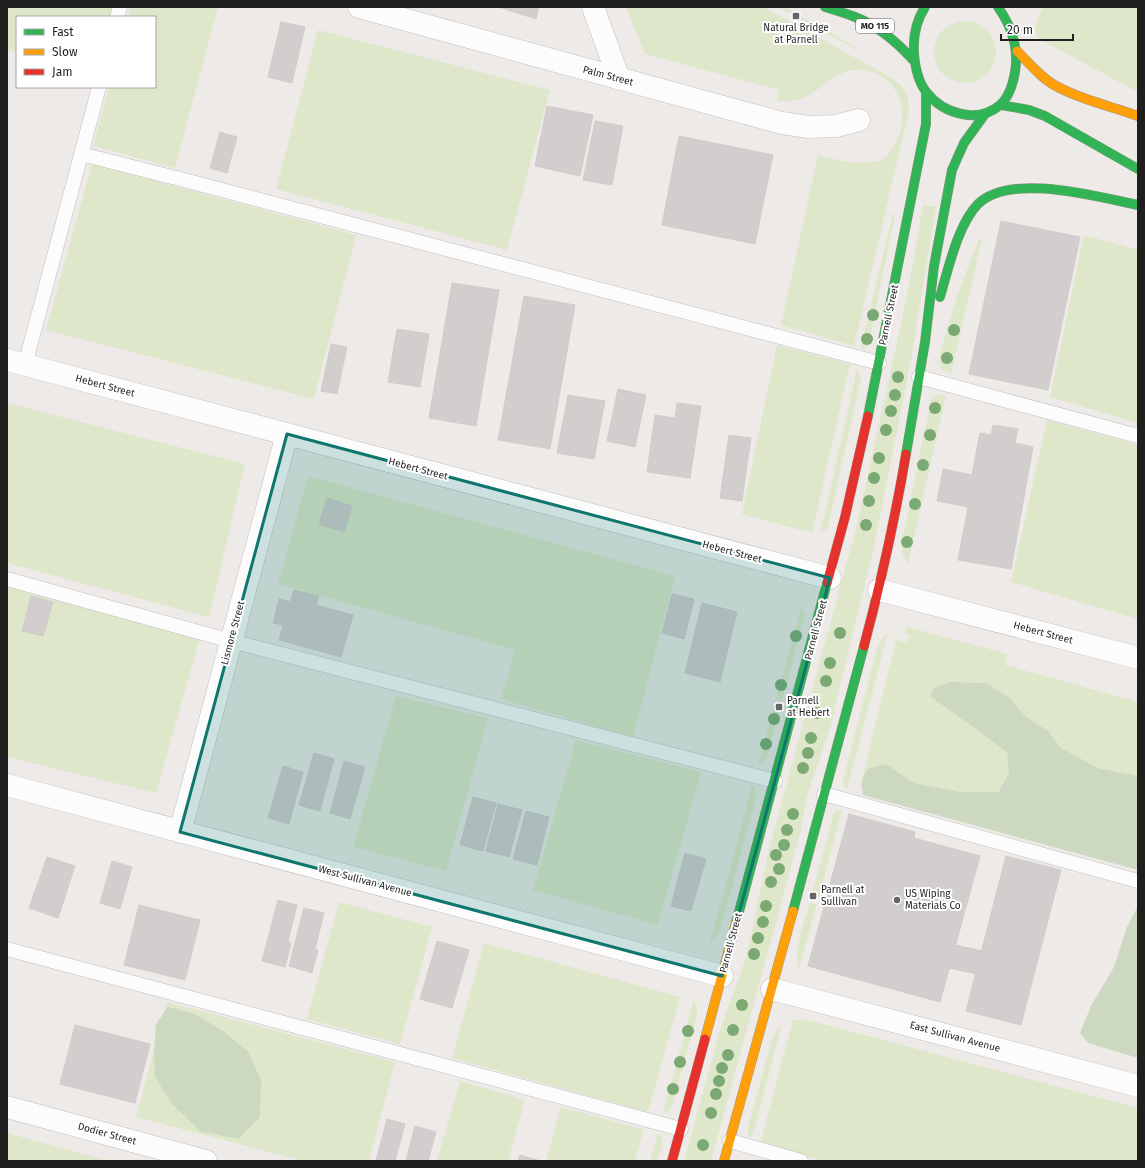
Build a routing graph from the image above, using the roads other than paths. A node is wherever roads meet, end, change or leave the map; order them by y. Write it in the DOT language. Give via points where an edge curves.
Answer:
graph roads {
  1 [pos="359,7"];
  2 [pos="593,7"];
  3 [pos="825,7"];
  4 [pos="925,7"];
  5 [pos="998,7"];
  6 [pos="1015,15"];
  7 [pos="1012,28"];
  8 [pos="1017,51"];
  9 [pos="914,61"];
  10 [pos="619,78"];
  11 [pos="99,88"];
  12 [pos="926,92"];
  13 [pos="1001,105"];
  14 [pos="985,114"];
  15 [pos="1138,116"];
  16 [pos="859,120"];
  17 [pos="81,154"];
  18 [pos="1138,169"];
  19 [pos="1138,206"];
  20 [pos="925,342"];
  21 [pos="16,363"];
  22 [pos="879,363"];
  23 [pos="919,377"];
  24 [pos="287,434"];
  25 [pos="1138,436"];
  26 [pos="830,578"];
  27 [pos="7,579"];
  28 [pos="878,590"];
  29 [pos="231,641"];
  30 [pos="1138,658"];
  31 [pos="775,781"];
  32 [pos="7,785"];
  33 [pos="824,794"];
  34 [pos="180,832"];
  35 [pos="1138,881"];
  36 [pos="7,949"];
  37 [pos="722,976"];
  38 [pos="772,989"];
  39 [pos="1138,1086"];
  40 [pos="7,1107"];
  41 [pos="681,1129"];
  42 [pos="730,1141"];
  43 [pos="206,1161"];
  44 [pos="672,1161"];
  45 [pos="724,1161"];
  46 [pos="801,1161"];
  1 -- 10 [label="street, Palm Street"];
  2 -- 10 [label="street"];
  3 -- 9 [label="main road, MO 115" via="857,17 875,26 890,36"];
  4 -- 9 [label="main road" via="916,26 913,42"];
  5 -- 7 [label="main road"];
  6 -- 7 [label="main road"];
  7 -- 8 [label="main road"];
  8 -- 13 [label="main road" via="1013,80"];
  8 -- 15 [label="main road" via="1055,85"];
  9 -- 12 [label="main road"];
  10 -- 16 [label="street, Palm Street" via="782,123 809,127 836,126"];
  11 -- 17 [label="lane"];
  12 -- 14 [label="main road" via="935,102 958,114"];
  12 -- 22 [label="main road, Parnell Street" via="926,124"];
  13 -- 14 [label="main road"];
  13 -- 18 [label="main road" via="1045,116"];
  14 -- 20 [label="main road" via="964,143 952,170 934,266"];
  17 -- 21 [label="lane"];
  17 -- 22 [label="lane"];
  19 -- 20 [label="main road" via="1041,188 1005,190 979,203 964,226"];
  20 -- 23 [label="main road"];
  21 -- 24 [label="street, Hebert Street"];
  22 -- 26 [label="main road, Parnell Street" via="860,456"];
  23 -- 25 [label="lane"];
  23 -- 28 [label="main road" via="899,495"];
  24 -- 26 [label="street, Hebert Street"];
  24 -- 29 [label="street, Lismore Street"];
  26 -- 31 [label="main road, Parnell Street"];
  27 -- 29 [label="lane"];
  28 -- 30 [label="street, Hebert Street"];
  28 -- 33 [label="main road"];
  29 -- 31 [label="lane"];
  29 -- 34 [label="street, Lismore Street"];
  31 -- 37 [label="main road, Parnell Street"];
  32 -- 34 [label="street, West Sullivan Avenue"];
  33 -- 35 [label="lane"];
  33 -- 38 [label="main road"];
  34 -- 37 [label="street, West Sullivan Avenue"];
  36 -- 41 [label="lane"];
  37 -- 41 [label="main road, Parnell Street"];
  38 -- 39 [label="street, East Sullivan Avenue"];
  38 -- 42 [label="main road"];
  40 -- 43 [label="street, Dodier Street"];
  41 -- 44 [label="main road, Parnell Street"];
  42 -- 45 [label="main road"];
  42 -- 46 [label="lane"];
}
